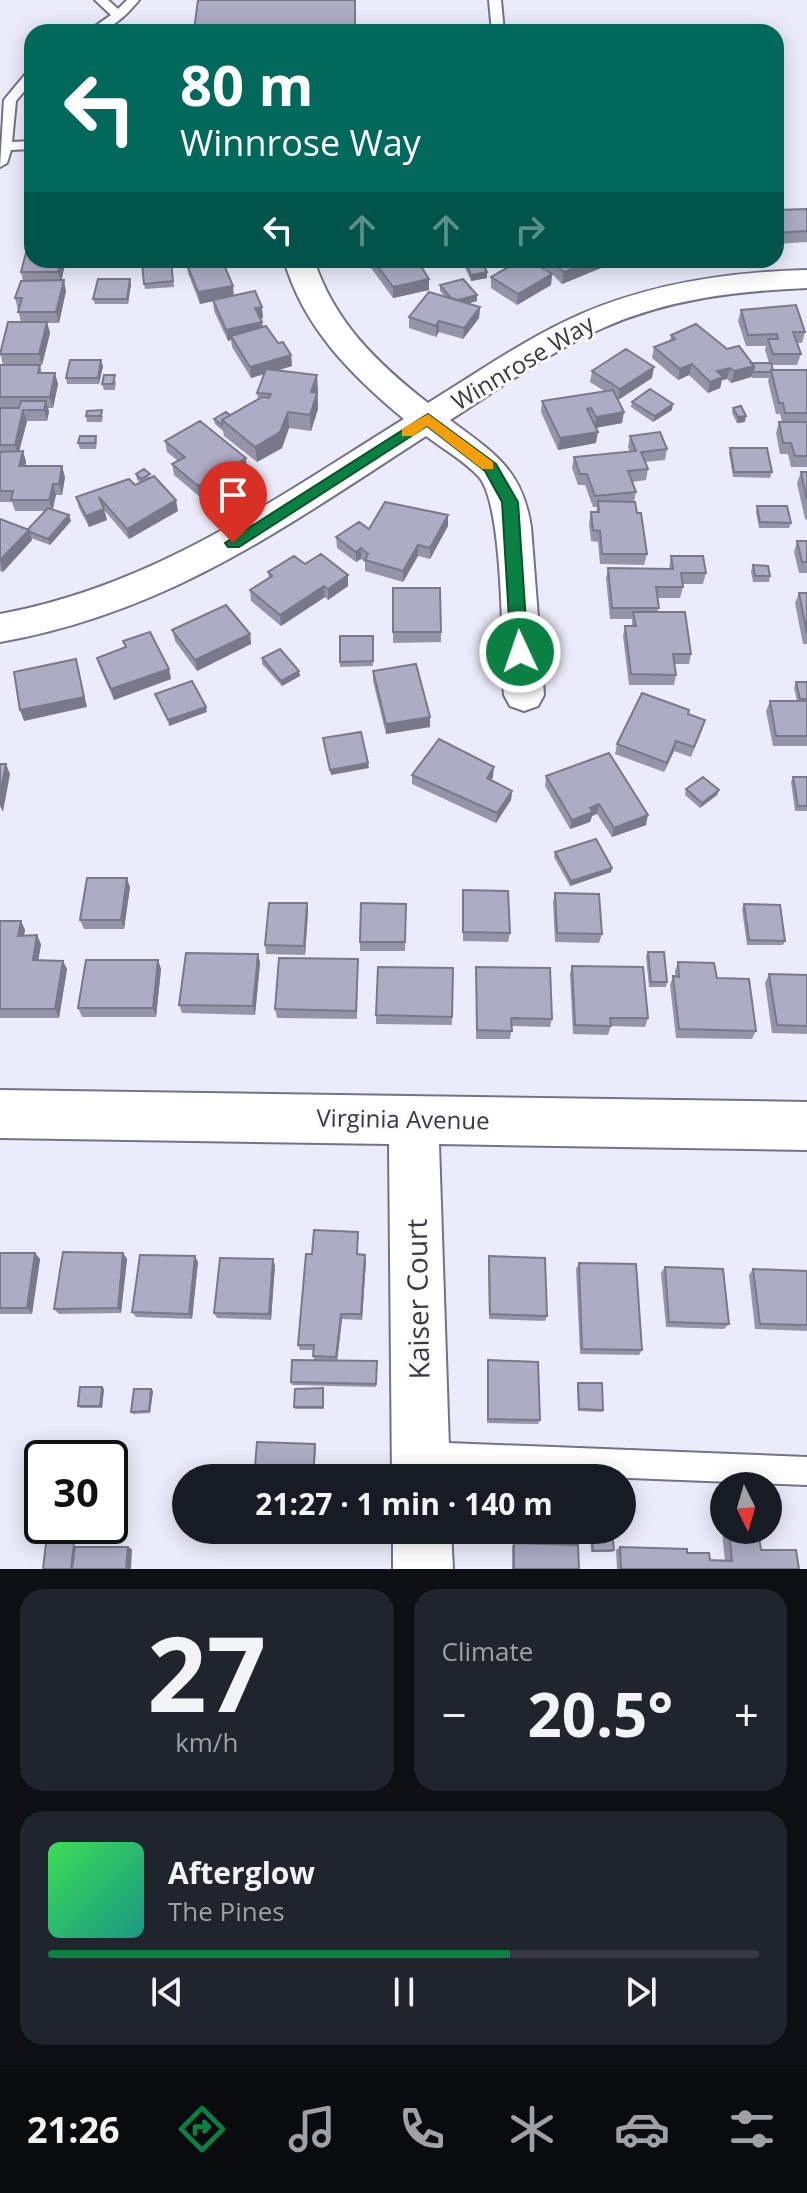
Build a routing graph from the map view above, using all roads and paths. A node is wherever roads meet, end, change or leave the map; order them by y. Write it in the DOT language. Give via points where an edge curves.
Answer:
graph roads {
  1 [pos="101,0"];
  2 [pos="133,0"];
  3 [pos="495,0"];
  4 [pos="119,15"];
  5 [pos="105,24"];
  6 [pos="497,24"];
  7 [pos="24,83"];
  8 [pos="24,145"];
  9 [pos="2,146"];
  10 [pos="0,163"];
  11 [pos="301,268"];
  12 [pos="807,279"];
  13 [pos="428,419"];
  14 [pos="0,628"];
  15 [pos="524,695"];
  16 [pos="0,1114"];
  17 [pos="414,1121"];
  18 [pos="807,1126"];
  19 [pos="420,1464"];
  20 [pos="636,1469"];
  21 [pos="807,1471"];
  22 [pos="422,1544"];
  23 [pos="423,1569"];
  1 -- 4 [label="lane"];
  2 -- 4 [label="lane"];
  3 -- 6 [label="lane"];
  4 -- 5 [label="lane"];
  7 -- 9 [label="lane" via="10,100"];
  8 -- 9 [label="lane"];
  9 -- 10 [label="lane"];
  11 -- 13 [label="street" via="307,288 349,348 398,398"];
  12 -- 13 [label="street, Winnrose Way" via="743,280 634,303 557,339"];
  13 -- 14 [label="street, Winnrose Way" via="233,543 150,585 95,607"];
  13 -- 15 [label="street" via="491,468 510,502"];
  16 -- 17 [label="street, Virginia Avenue"];
  17 -- 18 [label="street, Virginia Avenue"];
  17 -- 19 [label="street, Kaiser Court"];
  20 -- 21 [label="lane"];
  22 -- 23 [label="street"];
}
